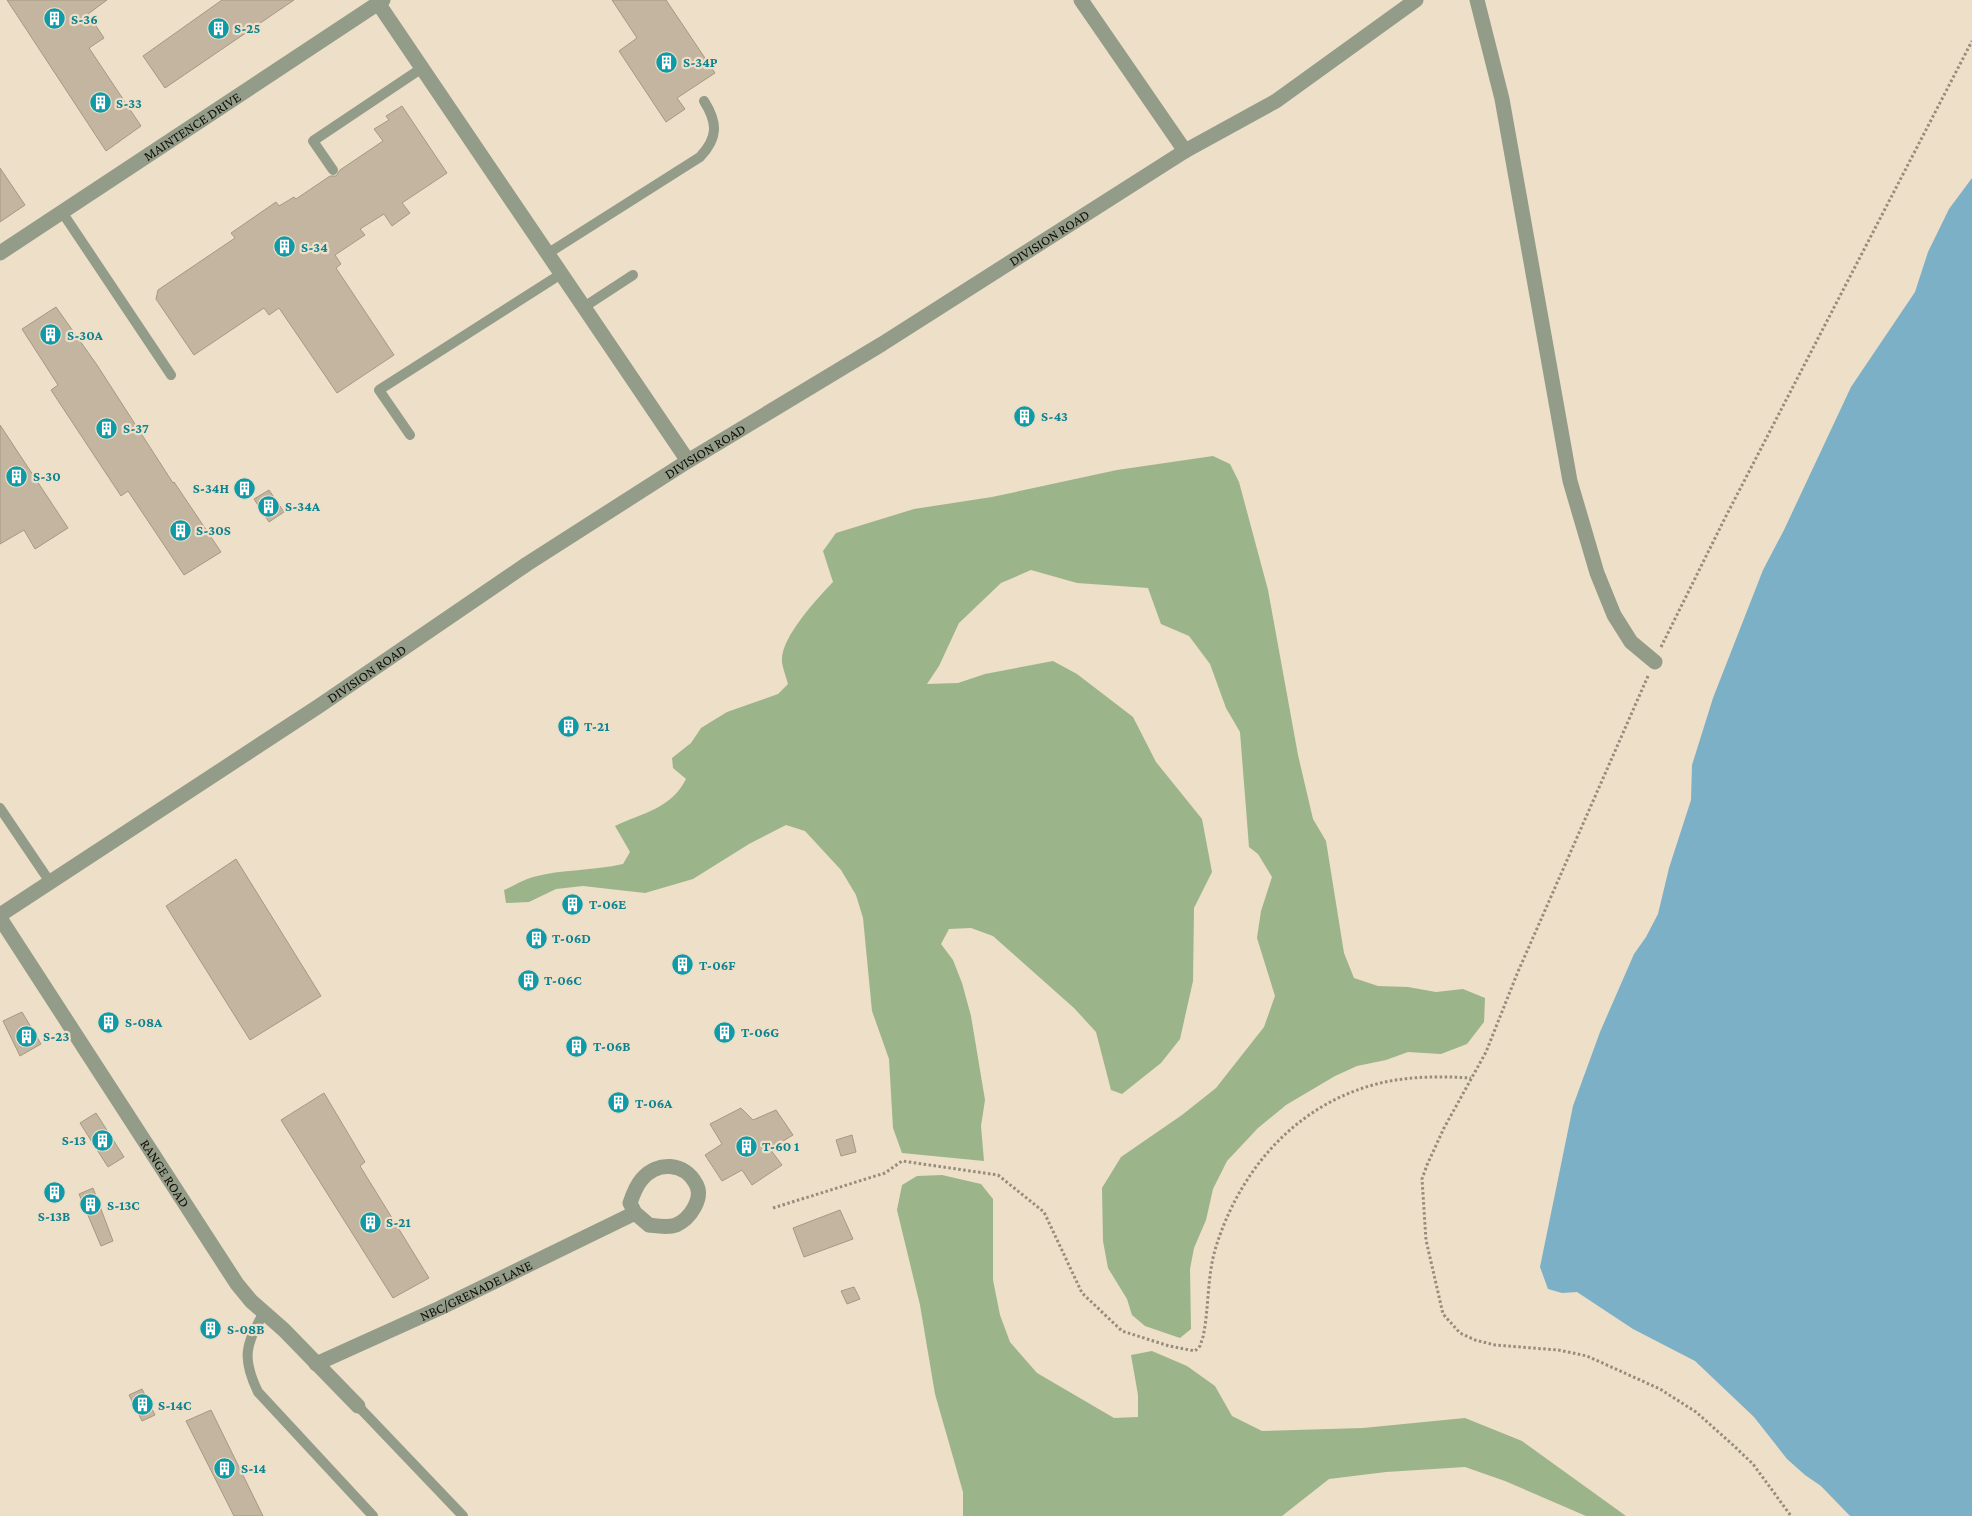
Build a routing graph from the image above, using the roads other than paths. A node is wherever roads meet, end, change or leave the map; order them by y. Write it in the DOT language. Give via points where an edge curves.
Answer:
graph roads {
  1 [pos="1081,0"];
  2 [pos="1416,0"];
  3 [pos="1477,0"];
  4 [pos="381,2"];
  5 [pos="422,68"];
  6 [pos="704,101"];
  7 [pos="1185,151"];
  8 [pos="333,170"];
  9 [pos="62,212"];
  10 [pos="0,253"];
  11 [pos="548,254"];
  12 [pos="561,274"];
  13 [pos="633,275"];
  14 [pos="584,307"];
  15 [pos="170,375"];
  16 [pos="410,435"];
  17 [pos="688,461"];
  18 [pos="1655,662"];
  19 [pos="0,808"];
  20 [pos="50,882"];
  21 [pos="0,917"];
  22 [pos="635,1213"];
  23 [pos="264,1312"];
  24 [pos="316,1364"];
  25 [pos="358,1406"];
  26 [pos="373,1516"];
  27 [pos="463,1516"];
  1 -- 7 [label="street"];
  2 -- 7 [label="street, DIVISION ROAD" via="1276,101"];
  3 -- 18 [label="street" via="1502,99 1570,481 1597,573 1614,615 1631,642"];
  4 -- 5 [label="street"];
  4 -- 9 [label="street, MAINTENCE DRIVE"];
  5 -- 8 [label="lane" via="312,141"];
  5 -- 11 [label="street"];
  6 -- 11 [label="lane" via="716,130 710,147 700,157"];
  7 -- 17 [label="street, DIVISION ROAD" via="882,344"];
  9 -- 10 [label="street, MAINTENCE DRIVE"];
  9 -- 15 [label="lane"];
  11 -- 12 [label="street"];
  12 -- 14 [label="street"];
  12 -- 16 [label="lane" via="379,390"];
  13 -- 14 [label="lane"];
  14 -- 17 [label="street"];
  17 -- 20 [label="street, DIVISION ROAD" via="527,564 319,706"];
  19 -- 20 [label="lane"];
  20 -- 21 [label="street, DIVISION ROAD"];
  21 -- 23 [label="street, RANGE ROAD" via="237,1284"];
  22 -- 22 [label="street" via="649,1225 676,1225 688,1217 697,1203 697,1185 686,1171 672,1166 655,1167 636,1188 630,1203"];
  22 -- 24 [label="street, NBC/GRENADE LANE"];
  23 -- 24 [label="street, RANGE ROAD"];
  23 -- 26 [label="lane" via="250,1338 246,1354 248,1372 258,1392"];
  24 -- 25 [label="street, RANGE ROAD"];
  25 -- 27 [label="lane"];
}
